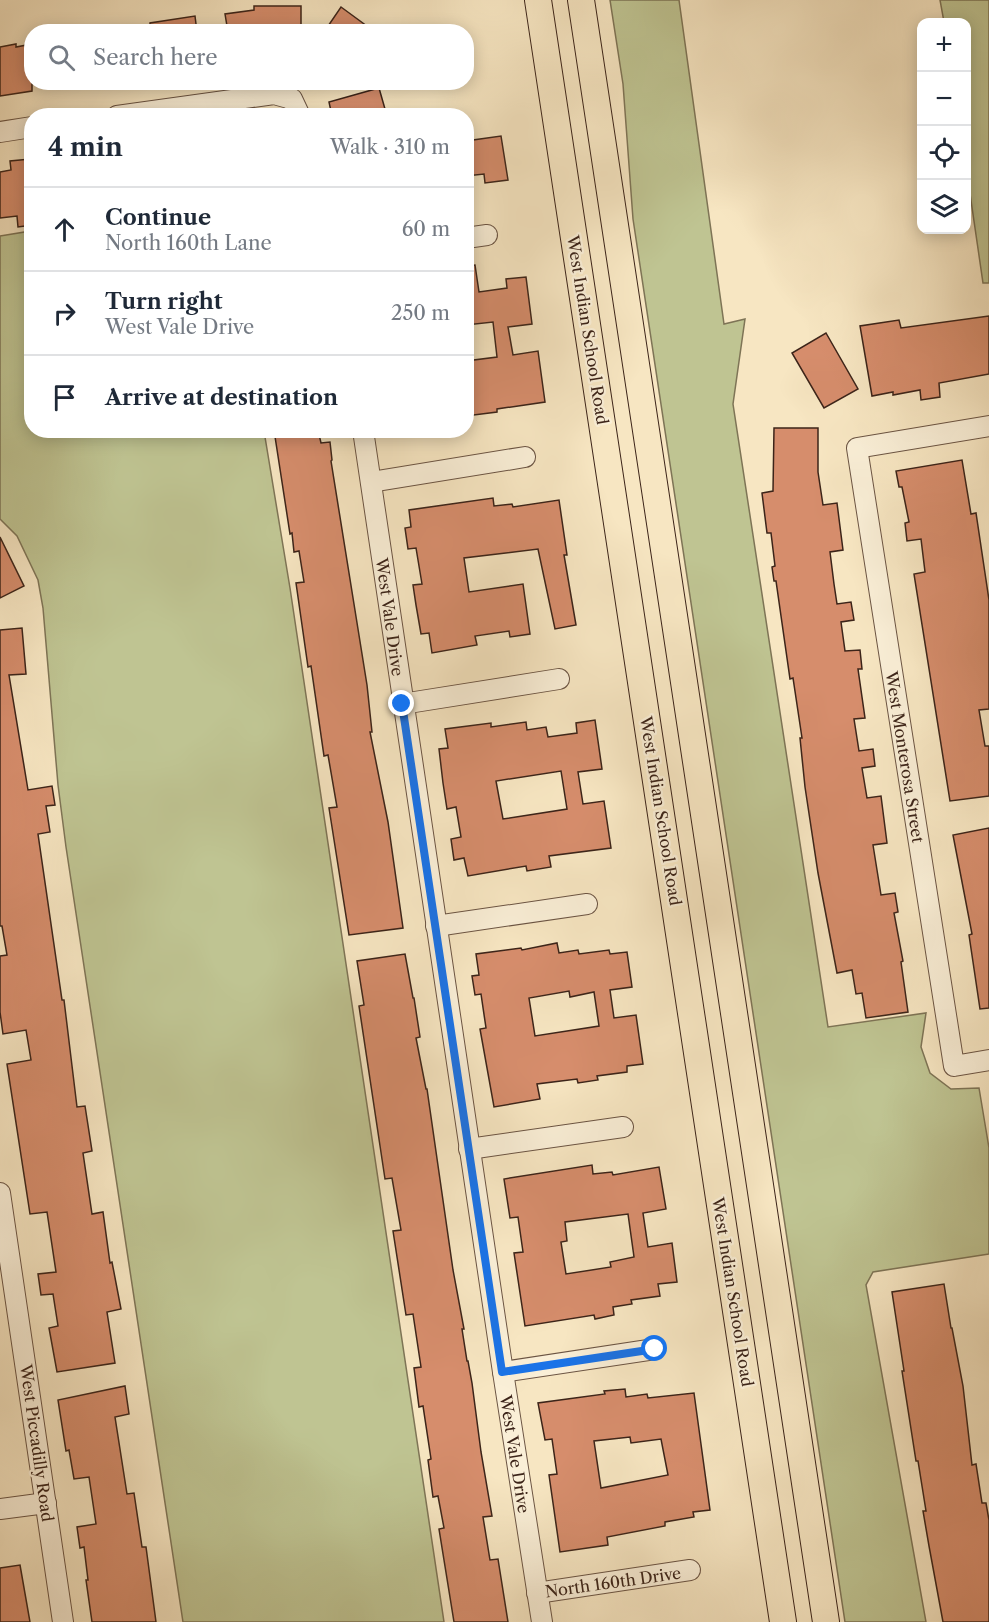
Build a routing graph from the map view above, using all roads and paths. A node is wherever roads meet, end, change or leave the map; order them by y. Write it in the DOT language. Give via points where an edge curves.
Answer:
graph roads {
  1 [pos="538,0"];
  2 [pos="581,0"];
  3 [pos="296,107"];
  4 [pos="174,108"];
  5 [pos="24,128"];
  6 [pos="0,132"];
  7 [pos="487,235"];
  8 [pos="474,237"];
  9 [pos="989,426"];
  10 [pos="364,438"];
  11 [pos="525,457"];
  12 [pos="371,482"];
  13 [pos="559,680"];
  14 [pos="402,704"];
  15 [pos="586,904"];
  16 [pos="435,926"];
  17 [pos="989,1060"];
  18 [pos="623,1127"];
  19 [pos="469,1149"];
  20 [pos="0,1192"];
  21 [pos="655,1349"];
  22 [pos="502,1372"];
  23 [pos="46,1503"];
  24 [pos="0,1509"];
  25 [pos="690,1570"];
  26 [pos="537,1593"];
  27 [pos="63,1622"];
  28 [pos="542,1622"];
  29 [pos="783,1622"];
  30 [pos="826,1622"];
  1 -- 29 [label="main road, West Indian School Road"];
  2 -- 30 [label="main road"];
  3 -- 4 [label="street" via="274,94"];
  5 -- 6 [label="street"];
  7 -- 8 [label="street"];
  9 -- 17 [label="street, West Monterosa Street" via="857,448 954,1066"];
  10 -- 12 [label="street, West Vale Drive"];
  11 -- 12 [label="street"];
  12 -- 14 [label="street, West Vale Drive"];
  13 -- 14 [label="street"];
  14 -- 16 [label="street, West Vale Drive"];
  15 -- 16 [label="street"];
  16 -- 19 [label="street, West Vale Drive"];
  18 -- 19 [label="street"];
  19 -- 22 [label="street, West Vale Drive"];
  20 -- 23 [label="street, West Piccadilly Road"];
  21 -- 22 [label="street"];
  22 -- 26 [label="street, West Vale Drive"];
  23 -- 24 [label="street"];
  23 -- 27 [label="street, West Piccadilly Road"];
  25 -- 26 [label="street, North 160th Drive"];
  26 -- 28 [label="street, West Vale Drive"];
}
